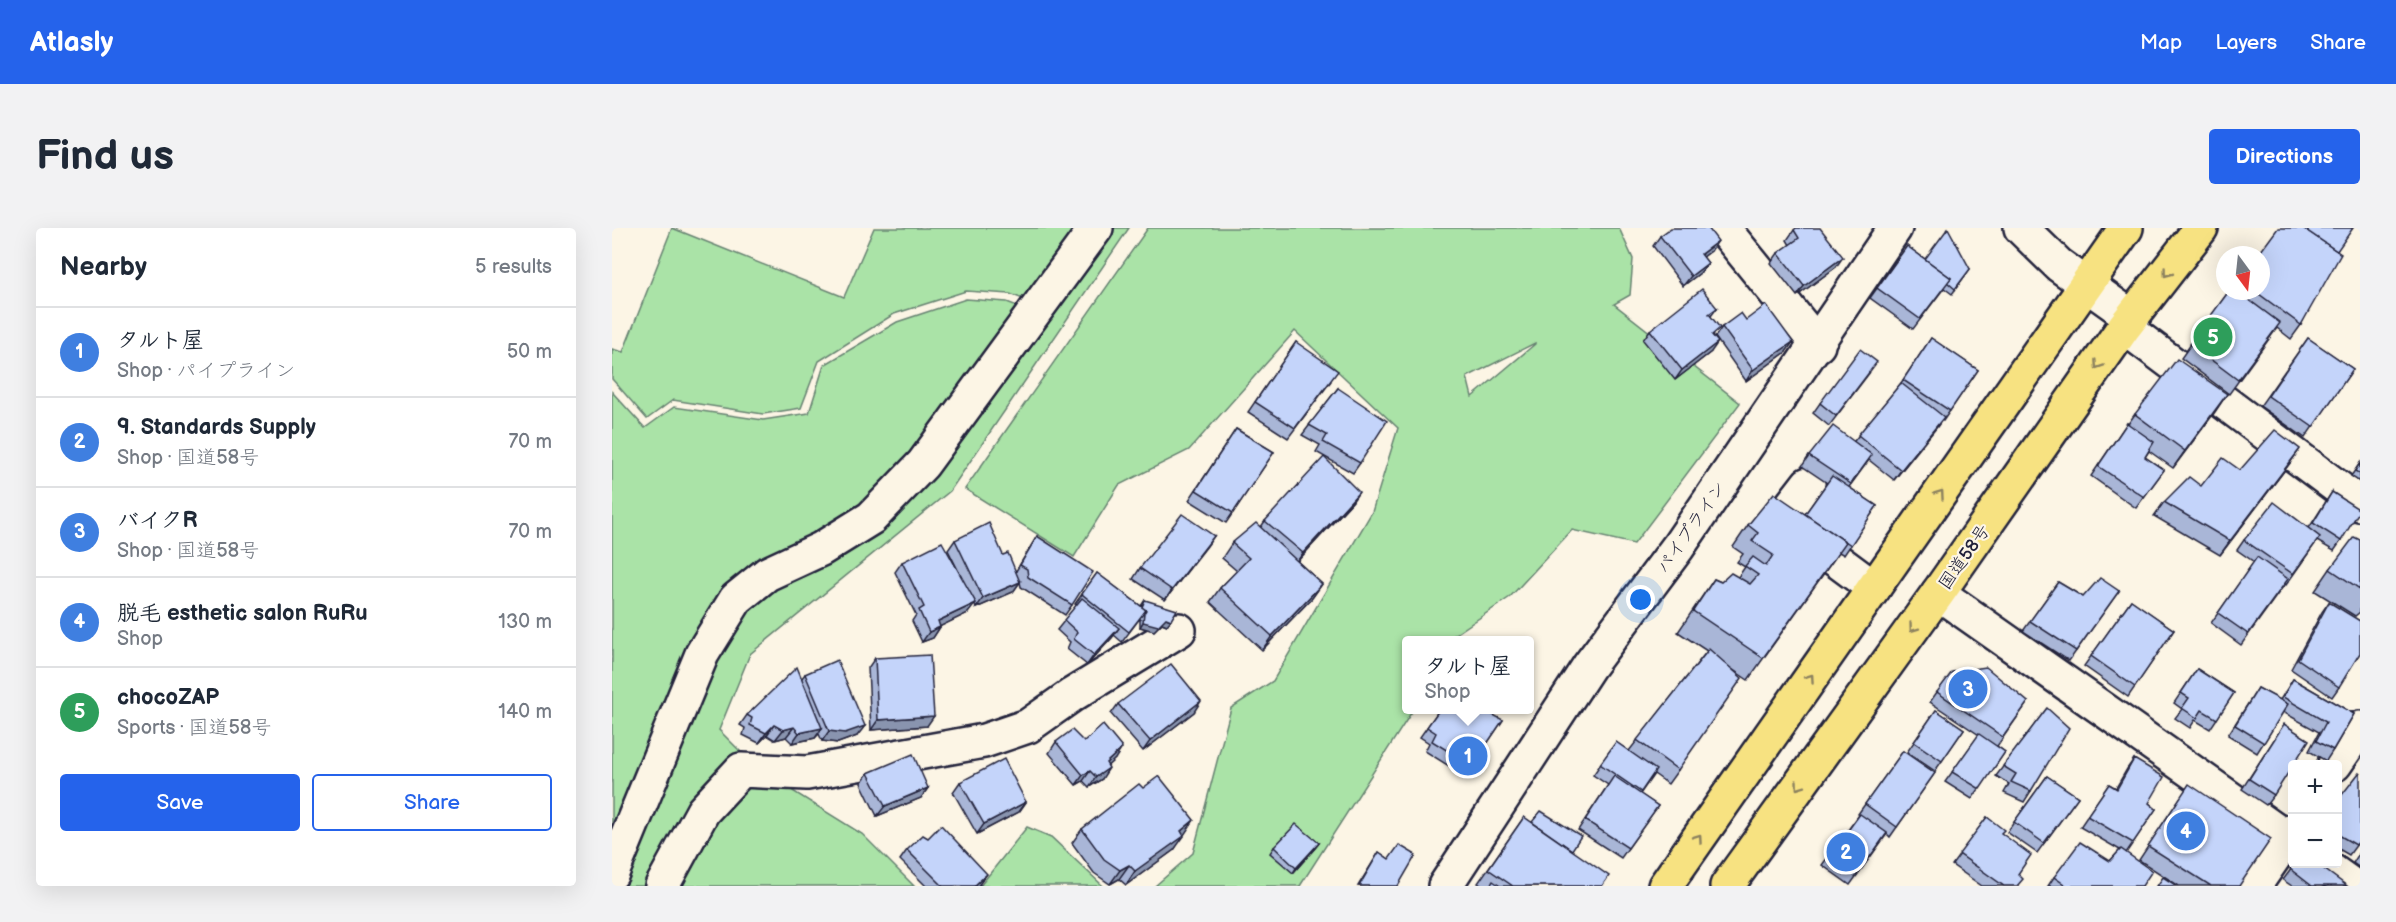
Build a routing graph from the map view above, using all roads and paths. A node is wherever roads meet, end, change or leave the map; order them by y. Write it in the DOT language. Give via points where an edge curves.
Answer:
graph roads {
  1 [pos="1095,228"];
  2 [pos="1723,228"];
  3 [pos="1896,228"];
  4 [pos="2021,228"];
  5 [pos="2126,228"];
  6 [pos="2201,228"];
  7 [pos="2087,285"];
  8 [pos="2128,323"];
  9 [pos="1818,345"];
  10 [pos="1808,484"];
  11 [pos="2360,504"];
  12 [pos="1874,588"];
  13 [pos="1938,593"];
  14 [pos="1179,630"];
  15 [pos="2288,836"];
  16 [pos="2288,842"];
  17 [pos="2328,868"];
  18 [pos="612,873"];
  19 [pos="662,886"];
  20 [pos="1445,886"];
  21 [pos="1665,886"];
  22 [pos="1727,886"];
  23 [pos="2254,886"];
  24 [pos="2354,886"];
  1 -- 18 [label="street" via="923,464 871,518 821,549 767,574 736,599 702,654"];
  2 -- 9 [label="street"];
  3 -- 9 [label="street, パイプライン"];
  4 -- 7 [label="street" via="2059,265"];
  5 -- 7 [label="highway"];
  6 -- 8 [label="highway, 国道58号, one-way"];
  7 -- 8 [label="street"];
  12 -- 7 [label="highway, one-way"];
  8 -- 11 [label="street"];
  8 -- 13 [label="highway, 国道58号, one-way"];
  9 -- 20 [label="street, パイプライン" via="1678,547 1589,666"];
  10 -- 12 [label="street" via="1781,519"];
  21 -- 12 [label="highway, one-way"];
  13 -- 15 [label="street"];
  13 -- 22 [label="highway, 国道58号, one-way"];
  14 -- 19 [label="street" via="1028,726 984,741 807,773 741,770 703,811"];
  16 -- 23 [label="street"];
  17 -- 24 [label="street"];
}
